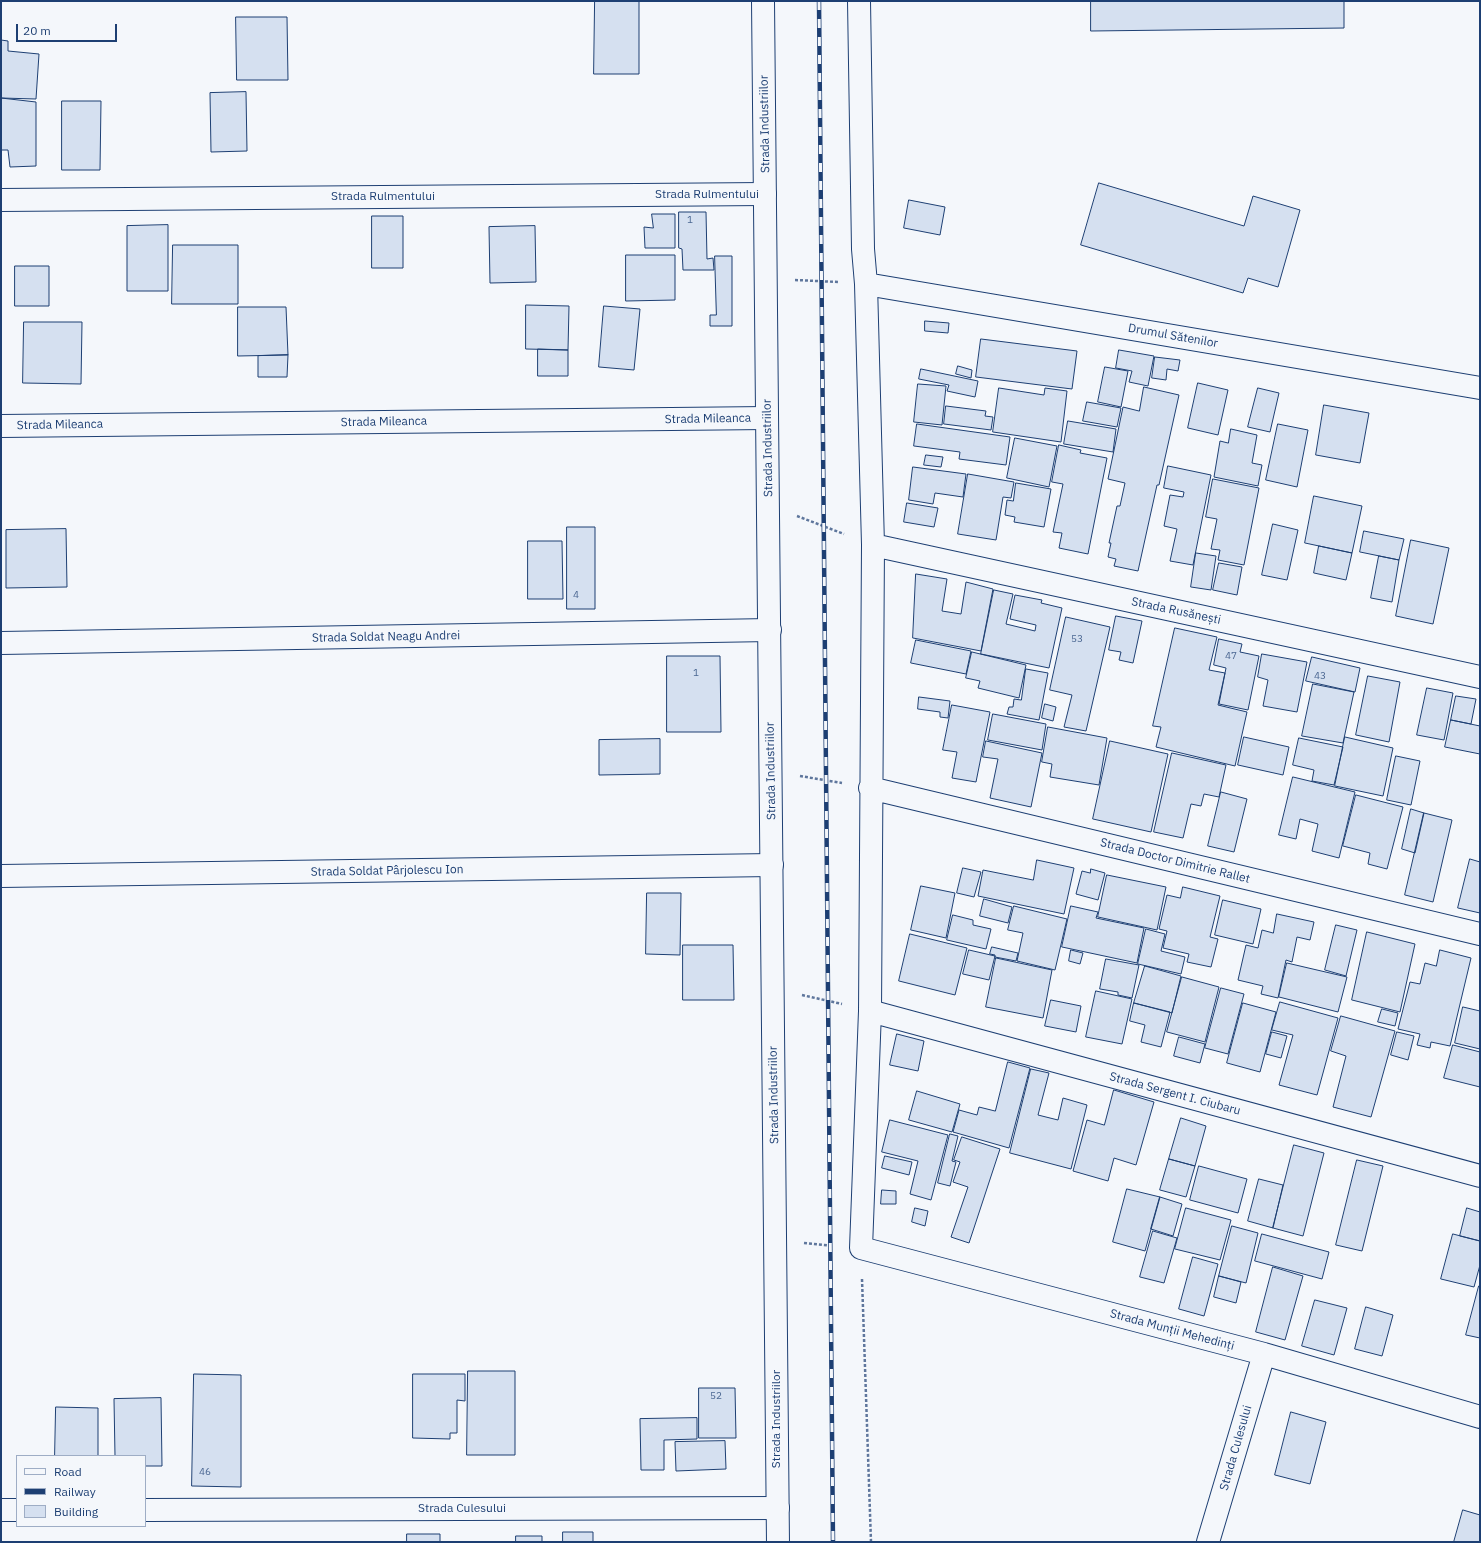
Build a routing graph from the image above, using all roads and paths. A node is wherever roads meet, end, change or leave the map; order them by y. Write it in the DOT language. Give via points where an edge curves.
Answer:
graph roads {
  1 [pos="763,1"];
  2 [pos="859,1"];
  3 [pos="765,194"];
  4 [pos="1,200"];
  5 [pos="766,279"];
  6 [pos="866,284"];
  7 [pos="1480,388"];
  8 [pos="767,418"];
  9 [pos="1,426"];
  10 [pos="769,505"];
  11 [pos="873,545"];
  12 [pos="770,630"];
  13 [pos="1,643"];
  14 [pos="1480,677"];
  15 [pos="771,772"];
  16 [pos="870,788"];
  17 [pos="772,865"];
  18 [pos="1,876"];
  19 [pos="1480,934"];
  20 [pos="773,989"];
  21 [pos="870,1011"];
  22 [pos="1480,1176"];
  23 [pos="776,1241"];
  24 [pos="862,1248"];
  25 [pos="1264,1354"];
  26 [pos="1480,1417"];
  27 [pos="778,1508"];
  28 [pos="1,1510"];
  29 [pos="16,1510"];
  30 [pos="146,1510"];
  31 [pos="778,1542"];
  32 [pos="871,1542"];
  33 [pos="1208,1542"];
  1 -- 3 [label="street, Strada Industriilor"];
  2 -- 6 [label="street" via="863,249"];
  3 -- 4 [label="street, Strada Rulmentului"];
  3 -- 5 [label="street, Strada Industriilor"];
  5 -- 6 [label="path"];
  5 -- 8 [label="street, Strada Industriilor"];
  6 -- 7 [label="street, Drumul Sătenilor"];
  6 -- 11 [label="street"];
  8 -- 9 [label="street, Strada Mileanca"];
  8 -- 10 [label="street, Strada Industriilor"];
  10 -- 11 [label="path"];
  10 -- 12 [label="street, Strada Industriilor"];
  11 -- 14 [label="street, Strada Rusănești"];
  11 -- 16 [label="street"];
  12 -- 13 [label="street, Strada Soldat Neagu Andrei"];
  12 -- 15 [label="street, Strada Industriilor"];
  15 -- 16 [label="path"];
  15 -- 17 [label="street, Strada Industriilor"];
  16 -- 19 [label="street, Strada Doctor Dimitrie Rallet"];
  16 -- 21 [label="street"];
  17 -- 18 [label="street, Strada Soldat Pârjolescu Ion"];
  17 -- 20 [label="street, Strada Industriilor"];
  20 -- 21 [label="path"];
  20 -- 23 [label="street, Strada Industriilor"];
  21 -- 22 [label="street, Strada Sergent I. Ciubaru"];
  21 -- 24 [label="street"];
  23 -- 24 [label="path"];
  23 -- 27 [label="street, Strada Industriilor"];
  24 -- 25 [label="street, Strada Munții Mehedinți"];
  24 -- 32 [label="path"];
  25 -- 26 [label="street, Strada Munții Mehedinți"];
  25 -- 33 [label="street, Strada Culesului"];
  27 -- 30 [label="street, Strada Culesului"];
  27 -- 31 [label="street, Strada Industriilor"];
  28 -- 29 [label="street"];
}
